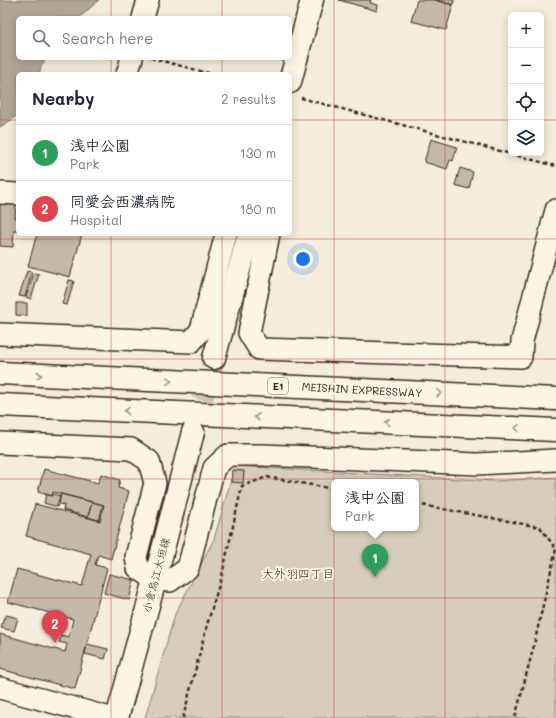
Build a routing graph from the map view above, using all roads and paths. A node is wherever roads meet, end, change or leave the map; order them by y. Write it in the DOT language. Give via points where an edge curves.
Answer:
graph roads {
  1 [pos="148,0"];
  2 [pos="312,0"];
  3 [pos="144,16"];
  4 [pos="131,60"];
  5 [pos="159,60"];
  6 [pos="128,72"];
  7 [pos="204,72"];
  8 [pos="294,89"];
  9 [pos="556,166"];
  10 [pos="0,193"];
  11 [pos="16,194"];
  12 [pos="556,210"];
  13 [pos="225,236"];
  14 [pos="248,236"];
  15 [pos="269,236"];
  16 [pos="0,334"];
  17 [pos="214,358"];
  18 [pos="0,373"];
  19 [pos="556,399"];
  20 [pos="0,405"];
  21 [pos="556,430"];
  22 [pos="193,432"];
  23 [pos="0,443"];
  24 [pos="556,460"];
  25 [pos="331,488"];
  26 [pos="419,505"];
  27 [pos="155,580"];
  28 [pos="0,688"];
  29 [pos="110,718"];
  30 [pos="117,718"];
  31 [pos="183,718"];
  32 [pos="515,718"];
  1 -- 3 [label="street"];
  2 -- 8 [label="main road"];
  4 -- 6 [label="street"];
  5 -- 7 [label="path"];
  8 -- 9 [label="path"];
  10 -- 11 [label="street"];
  12 -- 15 [label="street" via="522,341 521,358 259,349 249,333"];
  13 -- 16 [label="street" via="201,330 191,342"];
  14 -- 17 [label="main road"];
  18 -- 19 [label="main road, MEISHIN EXPRESSWAY / E1, one-way"];
  21 -- 20 [label="main road, one-way"];
  22 -- 27 [label="main road, 小倉烏江大垣線"];
  23 -- 27 [label="street" via="131,449 149,461 155,483 136,557 138,568"];
  24 -- 27 [label="street" via="477,464 228,455 214,468 188,568 170,581"];
  25 -- 31 [label="path" via="267,477 242,486 222,575"];
  26 -- 32 [label="path" via="540,527 556,548"];
  27 -- 30 [label="main road, 小倉烏江大垣線"];
  28 -- 29 [label="street"];
}
